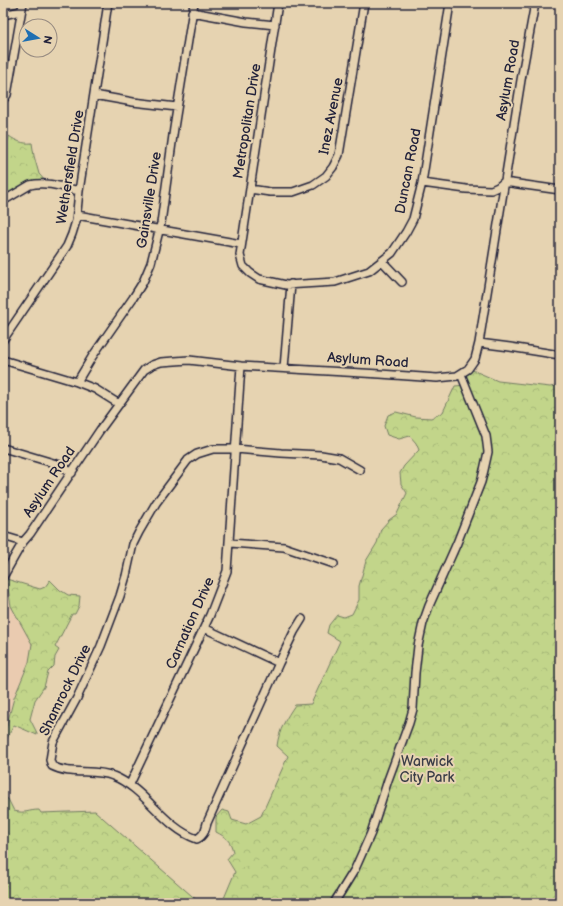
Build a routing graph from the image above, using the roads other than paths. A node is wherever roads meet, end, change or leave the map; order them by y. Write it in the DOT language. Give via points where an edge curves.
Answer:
graph roads {
  1 [pos="23,3"];
  2 [pos="108,3"];
  3 [pos="194,3"];
  4 [pos="278,3"];
  5 [pos="364,3"];
  6 [pos="450,3"];
  7 [pos="535,3"];
  8 [pos="21,11"];
  9 [pos="192,12"];
  10 [pos="3,15"];
  11 [pos="275,25"];
  12 [pos="94,96"];
  13 [pos="3,100"];
  14 [pos="177,107"];
  15 [pos="504,182"];
  16 [pos="422,183"];
  17 [pos="250,189"];
  18 [pos="560,190"];
  19 [pos="79,191"];
  20 [pos="3,201"];
  21 [pos="77,215"];
  22 [pos="160,229"];
  23 [pos="241,244"];
  24 [pos="382,261"];
  25 [pos="402,282"];
  26 [pos="291,284"];
  27 [pos="3,340"];
  28 [pos="479,343"];
  29 [pos="560,355"];
  30 [pos="3,360"];
  31 [pos="242,366"];
  32 [pos="284,368"];
  33 [pos="462,374"];
  34 [pos="78,382"];
  35 [pos="119,404"];
  36 [pos="3,448"];
  37 [pos="236,449"];
  38 [pos="360,470"];
  39 [pos="72,473"];
  40 [pos="3,536"];
  41 [pos="23,542"];
  42 [pos="230,543"];
  43 [pos="334,564"];
  44 [pos="3,578"];
  45 [pos="302,619"];
  46 [pos="204,628"];
  47 [pos="279,663"];
  48 [pos="130,784"];
  49 [pos="334,903"];
  1 -- 8 [label="street"];
  2 -- 12 [label="street, Wethersfield Drive"];
  3 -- 9 [label="street, Gainsville Drive"];
  4 -- 11 [label="street, Metropolitan Drive"];
  5 -- 17 [label="street, Inez Avenue" via="339,155 333,167 326,176 313,185 292,192"];
  6 -- 16 [label="street, Duncan Road"];
  7 -- 15 [label="street, Asylum Road"];
  8 -- 10 [label="street"];
  8 -- 13 [label="street" via="7,95"];
  9 -- 11 [label="street"];
  9 -- 14 [label="street, Gainsville Drive"];
  11 -- 17 [label="street, Metropolitan Drive"];
  12 -- 14 [label="street"];
  12 -- 19 [label="street, Wethersfield Drive"];
  14 -- 22 [label="street, Gainsville Drive"];
  15 -- 16 [label="street" via="491,190"];
  15 -- 18 [label="street"];
  15 -- 28 [label="street, Asylum Road"];
  16 -- 24 [label="street, Duncan Road" via="413,219 392,252"];
  17 -- 23 [label="street, Metropolitan Drive"];
  19 -- 20 [label="street" via="48,183 35,184"];
  19 -- 21 [label="street, Wethersfield Drive"];
  21 -- 22 [label="street"];
  21 -- 27 [label="street, Wethersfield Drive" via="67,246"];
  22 -- 23 [label="street"];
  22 -- 34 [label="street, Gainsville Drive" via="143,282"];
  23 -- 26 [label="street, Duncan Road" via="240,255 250,273 259,279"];
  24 -- 25 [label="street"];
  24 -- 26 [label="street, Duncan Road" via="370,271 335,282"];
  26 -- 32 [label="street"];
  28 -- 29 [label="street"];
  28 -- 33 [label="street, Asylum Road" via="475,358"];
  30 -- 34 [label="street"];
  31 -- 32 [label="street, Asylum Road"];
  31 -- 35 [label="street, Asylum Road" via="189,360 161,362 144,370"];
  31 -- 37 [label="street, Carnation Drive"];
  32 -- 33 [label="street, Asylum Road" via="437,378"];
  33 -- 49 [label="street" via="486,436 488,452 484,470 457,544 423,623 409,723 371,833 355,868"];
  34 -- 35 [label="street"];
  35 -- 39 [label="street, Asylum Road"];
  36 -- 39 [label="street" via="60,465"];
  37 -- 38 [label="street, Shamrock Drive" via="339,458"];
  37 -- 42 [label="street, Carnation Drive"];
  37 -- 48 [label="street, Shamrock Drive" via="213,449 188,460 156,503 133,544 120,596 101,646 53,742 50,760 52,766 59,770 112,775"];
  39 -- 41 [label="street, Asylum Road"];
  40 -- 41 [label="street"];
  41 -- 44 [label="street, Asylum Road"];
  42 -- 43 [label="street" via="284,547"];
  42 -- 46 [label="street, Carnation Drive" via="227,571"];
  45 -- 47 [label="street, Shamrock Drive"];
  46 -- 47 [label="street"];
  46 -- 48 [label="street, Carnation Drive"];
  47 -- 48 [label="street, Shamrock Drive" via="202,836 197,839 182,832"];
}
